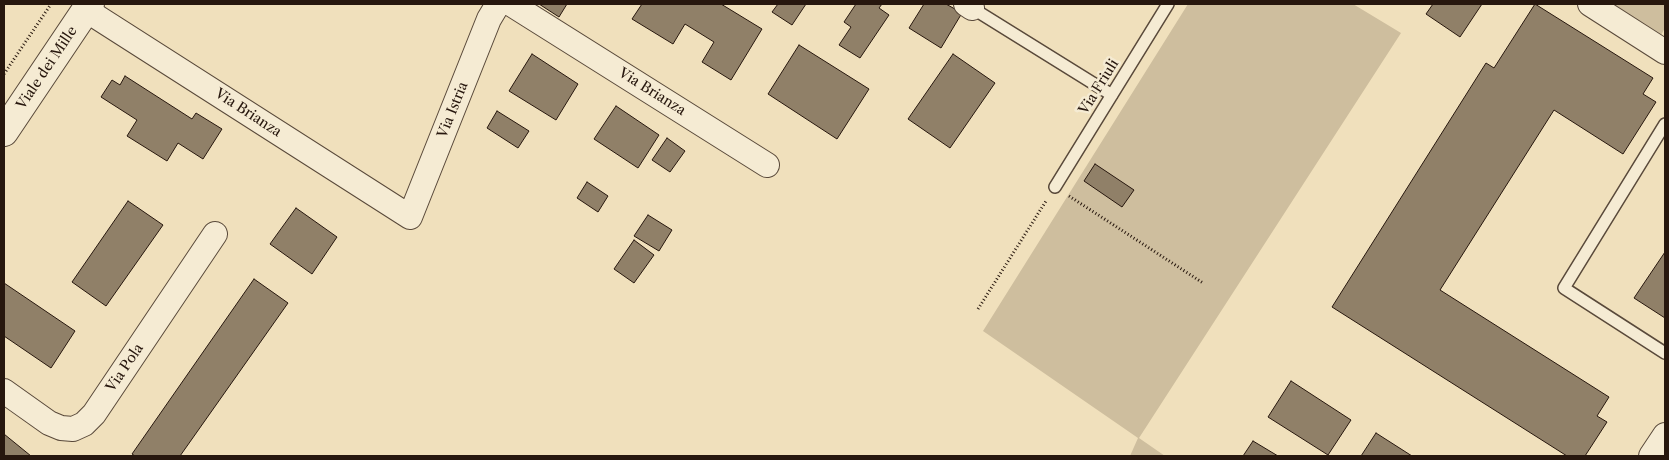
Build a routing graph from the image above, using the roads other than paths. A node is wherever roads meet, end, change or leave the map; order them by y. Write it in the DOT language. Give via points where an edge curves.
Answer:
graph roads {
  1 [pos="498,4"];
  2 [pos="511,4"];
  3 [pos="1168,4"];
  4 [pos="1590,4"];
  5 [pos="969,6"];
  6 [pos="88,7"];
  7 [pos="1665,52"];
  8 [pos="1112,95"];
  9 [pos="1665,124"];
  10 [pos="4,132"];
  11 [pos="767,164"];
  12 [pos="1055,187"];
  13 [pos="410,217"];
  14 [pos="215,234"];
  15 [pos="1665,353"];
  16 [pos="4,391"];
  17 [pos="1665,435"];
  18 [pos="1651,456"];
  1 -- 13 [label="street, Via Istria" via="489,19"];
  2 -- 11 [label="street, Via Brianza"];
  3 -- 8 [label="lane, Via Friuli"];
  4 -- 7 [label="street"];
  5 -- 8 [label="lane"];
  6 -- 10 [label="street, Viale dei Mille"];
  6 -- 13 [label="street, Via Brianza"];
  8 -- 12 [label="lane, Via Friuli"];
  9 -- 15 [label="lane" via="1564,288"];
  14 -- 16 [label="street, Via Pola" via="94,414 84,424 73,429 61,428"];
  17 -- 18 [label="street"];
}
